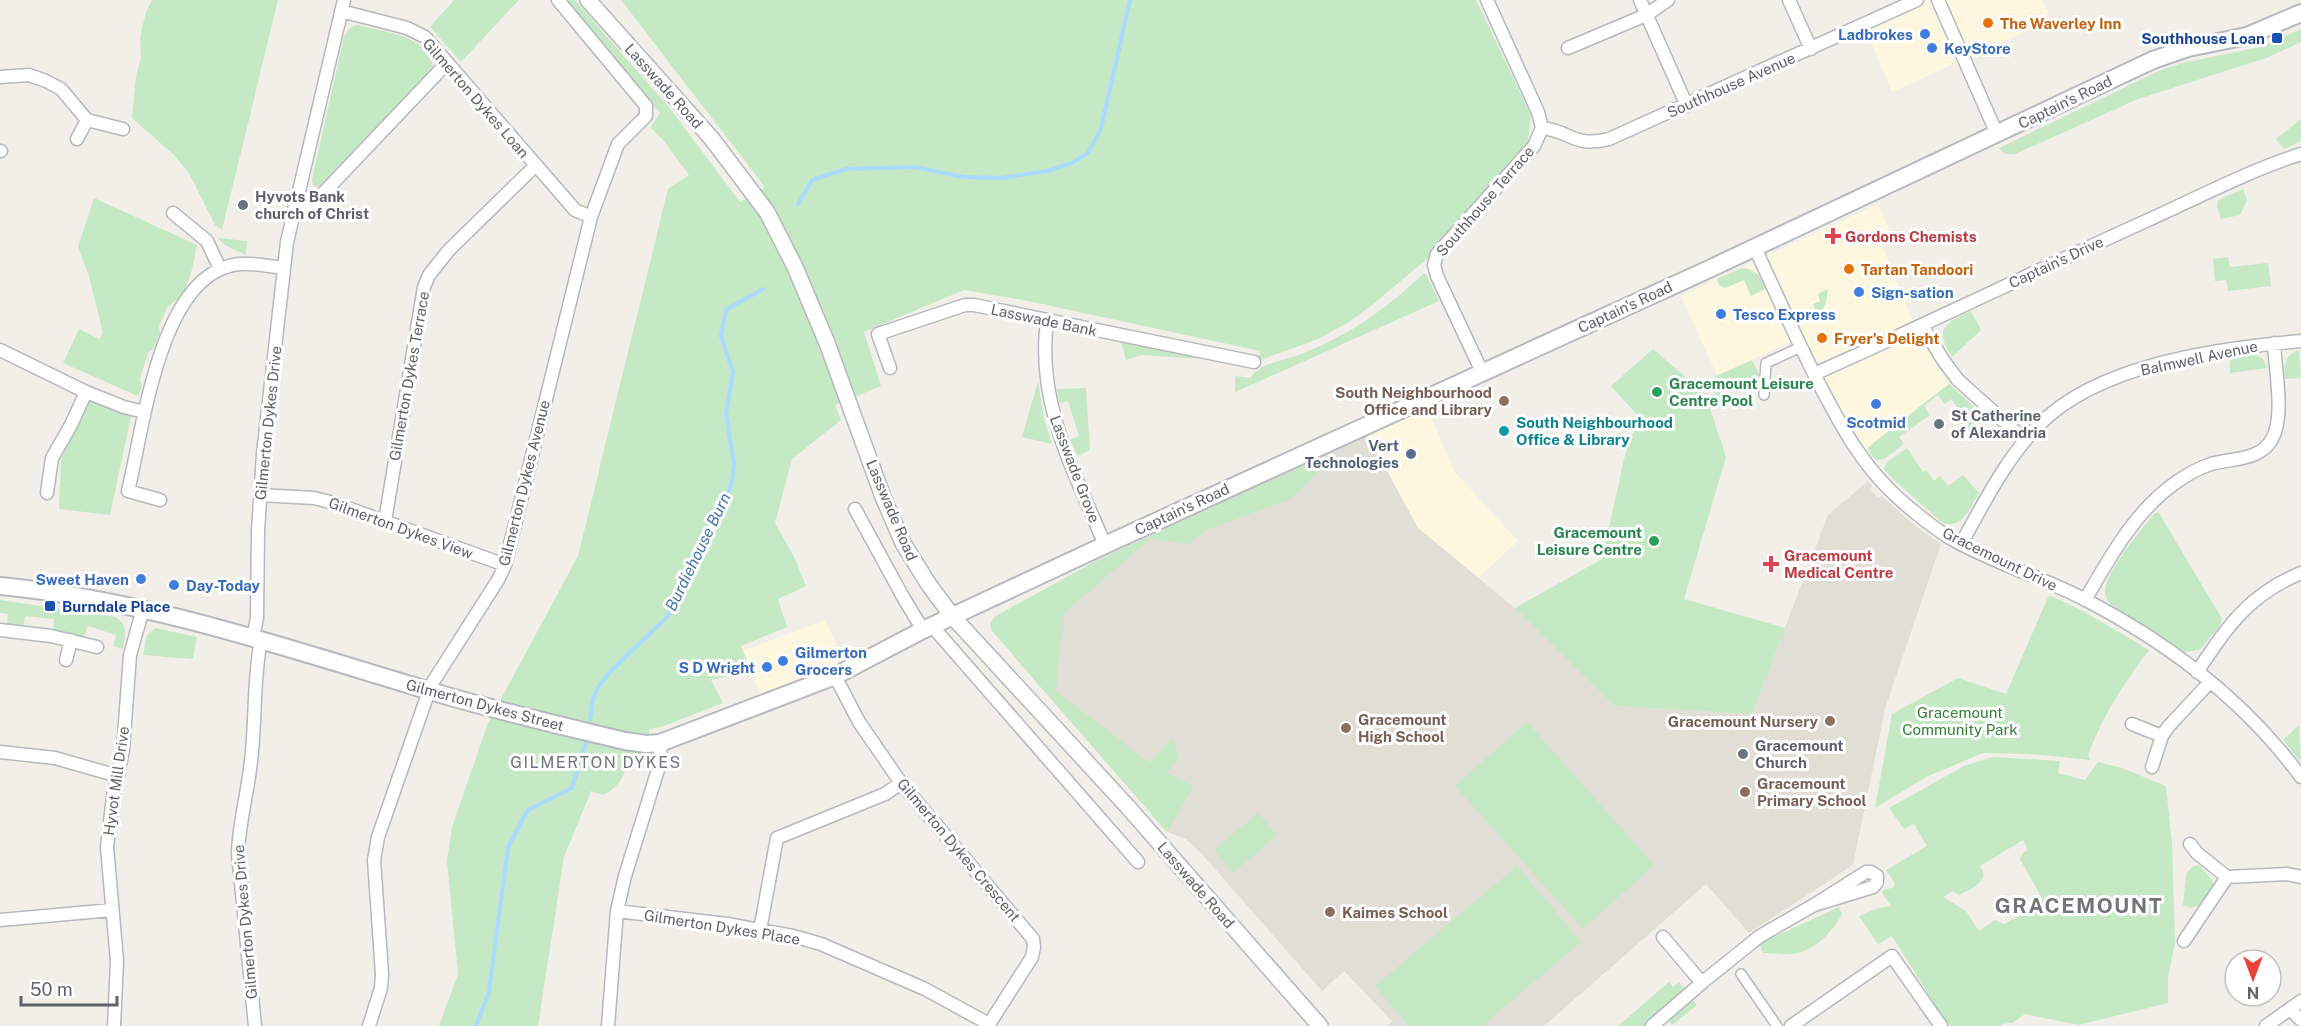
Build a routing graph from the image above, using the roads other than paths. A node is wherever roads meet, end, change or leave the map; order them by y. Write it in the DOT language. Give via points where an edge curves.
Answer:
graph roads {
  1 [pos="558,0"];
  2 [pos="588,0"];
  3 [pos="1487,0"];
  4 [pos="1640,0"];
  5 [pos="1668,0"];
  6 [pos="1789,0"];
  7 [pos="1917,0"];
  8 [pos="1938,0"];
  9 [pos="342,5"];
  10 [pos="2301,13"];
  11 [pos="1646,15"];
  12 [pos="1568,48"];
  13 [pos="1812,49"];
  14 [pos="447,63"];
  15 [pos="0,77"];
  16 [pos="1687,106"];
  17 [pos="648,112"];
  18 [pos="87,120"];
  19 [pos="1542,128"];
  20 [pos="123,129"];
  21 [pos="1997,134"];
  22 [pos="77,139"];
  23 [pos="2301,154"];
  24 [pos="535,166"];
  25 [pos="294,209"];
  26 [pos="173,213"];
  27 [pos="591,217"];
  28 [pos="1754,246"];
  29 [pos="284,268"];
  30 [pos="220,269"];
  31 [pos="1047,321"];
  32 [pos="1922,325"];
  33 [pos="2301,341"];
  34 [pos="2274,344"];
  35 [pos="1801,347"];
  36 [pos="0,350"];
  37 [pos="1249,365"];
  38 [pos="890,368"];
  39 [pos="1482,372"];
  40 [pos="1814,374"];
  41 [pos="86,392"];
  42 [pos="1764,394"];
  43 [pos="144,412"];
  44 [pos="2025,440"];
  45 [pos="47,493"];
  46 [pos="260,495"];
  47 [pos="160,500"];
  48 [pos="855,509"];
  49 [pos="385,521"];
  50 [pos="1961,544"];
  51 [pos="1105,545"];
  52 [pos="505,565"];
  53 [pos="2301,573"];
  54 [pos="0,586"];
  55 [pos="2085,600"];
  56 [pos="143,609"];
  57 [pos="953,617"];
  58 [pos="927,628"];
  59 [pos="0,630"];
  60 [pos="257,639"];
  61 [pos="71,640"];
  62 [pos="97,647"];
  63 [pos="66,660"];
  64 [pos="2197,672"];
  65 [pos="835,676"];
  66 [pos="2210,682"];
  67 [pos="428,691"];
  68 [pos="2132,724"];
  69 [pos="2162,736"];
  70 [pos="660,743"];
  71 [pos="0,752"];
  72 [pos="2152,767"];
  73 [pos="118,776"];
  74 [pos="2301,777"];
  75 [pos="901,783"];
  76 [pos="2190,843"];
  77 [pos="1138,862"];
  78 [pos="2301,877"];
  79 [pos="2227,878"];
  80 [pos="1814,905"];
  81 [pos="112,910"];
  82 [pos="617,911"];
  83 [pos="0,920"];
  84 [pos="760,930"];
  85 [pos="1663,937"];
  86 [pos="2184,941"];
  87 [pos="1741,974"];
  88 [pos="1702,983"];
  89 [pos="2301,1001"];
  90 [pos="2291,1010"];
  91 [pos="2301,1020"];
  92 [pos="988,1025"];
  93 [pos="114,1026"];
  94 [pos="255,1026"];
  95 [pos="369,1026"];
  96 [pos="608,1026"];
  97 [pos="1320,1026"];
  98 [pos="1652,1026"];
  99 [pos="1777,1026"];
  100 [pos="1791,1026"];
  101 [pos="1941,1026"];
  102 [pos="2266,1026"];
  1 -- 17 [label="street, Lasswade Road"];
  2 -- 57 [label="street, Lasswade Road" via="712,139 767,212 827,343 903,543"];
  3 -- 19 [label="street"];
  4 -- 11 [label="street"];
  5 -- 11 [label="street"];
  6 -- 13 [label="street"];
  7 -- 13 [label="street, Southhouse Avenue"];
  8 -- 21 [label="street"];
  9 -- 14 [label="street, Gilmerton Dykes Loan" via="417,32"];
  9 -- 25 [label="street, Gilmerton Dykes Drive"];
  10 -- 21 [label="main road, Captain's Road" via="2247,36 2169,54"];
  11 -- 12 [label="street"];
  11 -- 16 [label="street"];
  13 -- 16 [label="street, Southhouse Avenue"];
  14 -- 24 [label="street, Gilmerton Dykes Loan"];
  14 -- 25 [label="street" via="312,205"];
  15 -- 18 [label="street" via="29,75 61,88"];
  16 -- 19 [label="street, Southhouse Avenue" via="1597,142 1576,141"];
  17 -- 27 [label="street, Gilmerton Dykes Avenue" via="618,144"];
  18 -- 20 [label="street"];
  18 -- 22 [label="street"];
  19 -- 39 [label="street, Southhouse Terrace" via="1534,146 1434,260 1437,276"];
  21 -- 28 [label="main road, Captain's Road"];
  23 -- 32 [label="street, Captain's Drive" via="2164,212"];
  24 -- 27 [label="street, Gilmerton Dykes Loan" via="575,210"];
  24 -- 49 [label="street, Gilmerton Dykes Terrace" via="449,250 429,275 410,364"];
  25 -- 29 [label="street, Gilmerton Dykes Drive"];
  26 -- 30 [label="street" via="207,241"];
  27 -- 52 [label="street, Gilmerton Dykes Avenue"];
  28 -- 35 [label="street, Gracemount Drive"];
  28 -- 39 [label="main road, Captain's Road"];
  29 -- 30 [label="street" via="239,264"];
  29 -- 46 [label="street, Gilmerton Dykes Drive"];
  30 -- 43 [label="street" via="193,290 169,331"];
  31 -- 37 [label="street, Lasswade Bank"];
  31 -- 38 [label="street, Lasswade Bank" via="974,305 957,307 878,334"];
  31 -- 51 [label="street, Lasswade Grove" via="1045,362 1053,419"];
  32 -- 40 [label="street, Captain's Drive"];
  32 -- 44 [label="street" via="1958,380"];
  33 -- 34 [label="street, Balmwell Avenue"];
  34 -- 44 [label="street, Balmwell Avenue" via="2204,354 2113,379 2052,412"];
  34 -- 55 [label="street" via="2278,418 2272,440 2258,454 2209,465 2163,492 2124,537"];
  35 -- 40 [label="street, Gracemount Drive"];
  35 -- 42 [label="street" via="1766,363"];
  36 -- 41 [label="street"];
  39 -- 51 [label="main road, Captain's Road"];
  40 -- 50 [label="street, Gracemount Drive" via="1853,444 1885,485 1935,528"];
  41 -- 43 [label="street"];
  41 -- 45 [label="street" via="52,458"];
  43 -- 47 [label="street" via="128,491"];
  44 -- 50 [label="street, Balmwell Avenue"];
  46 -- 49 [label="street, Gilmerton Dykes View" via="324,500"];
  46 -- 60 [label="street, Gilmerton Dykes Drive"];
  48 -- 58 [label="street, Lasswade Road" via="903,597"];
  49 -- 52 [label="street, Gilmerton Dykes View"];
  50 -- 55 [label="street, Gracemount Drive"];
  51 -- 57 [label="main road, Captain's Road"];
  52 -- 67 [label="street, Gilmerton Dykes Avenue"];
  53 -- 64 [label="street" via="2266,590 2246,606"];
  54 -- 56 [label="main road, Gilmerton Dykes Street"];
  55 -- 64 [label="street, Gracemount Drive" via="2156,642"];
  56 -- 60 [label="main road, Gilmerton Dykes Street"];
  56 -- 73 [label="street, Hyvot Mill Drive" via="130,655"];
  57 -- 58 [label="main road, Gilmerton Dykes Street"];
  57 -- 97 [label="street, Lasswade Road" via="1127,806"];
  58 -- 65 [label="main road, Gilmerton Dykes Street"];
  58 -- 77 [label="street, Lasswade Road"];
  59 -- 61 [label="street"];
  60 -- 67 [label="main road, Gilmerton Dykes Street"];
  60 -- 94 [label="street, Gilmerton Dykes Drive" via="251,763 238,828"];
  61 -- 62 [label="street"];
  61 -- 63 [label="street"];
  64 -- 66 [label="street, Gracemount Drive"];
  65 -- 70 [label="main road, Gilmerton Dykes Street"];
  65 -- 75 [label="street, Gilmerton Dykes Crescent" via="859,722"];
  66 -- 69 [label="street"];
  66 -- 74 [label="street, Gracemount Drive" via="2270,739"];
  67 -- 70 [label="main road, Gilmerton Dykes Street" via="625,741"];
  67 -- 95 [label="street, Gilmerton Dykes Avenue" via="375,849 382,974"];
  68 -- 69 [label="street"];
  69 -- 72 [label="street"];
  70 -- 82 [label="street" via="661,760"];
  71 -- 73 [label="street" via="55,758"];
  73 -- 81 [label="street, Hyvot Mill Drive" via="107,846"];
  75 -- 84 [label="street" via="885,794 777,838"];
  75 -- 92 [label="street, Gilmerton Dykes Crescent" via="1033,939 1032,957"];
  76 -- 79 [label="street"];
  78 -- 79 [label="street" via="2287,874"];
  79 -- 86 [label="street"];
  80 -- 88 [label="street" via="1760,936"];
  81 -- 83 [label="street"];
  81 -- 93 [label="street, Hyvot Mill Drive" via="117,961"];
  82 -- 84 [label="street, Gilmerton Dykes Place"];
  82 -- 96 [label="street"];
  84 -- 92 [label="street, Gilmerton Dykes Place" via="821,944 871,964"];
  85 -- 88 [label="street"];
  87 -- 99 [label="street"];
  88 -- 98 [label="street"];
  89 -- 90 [label="street"];
  90 -- 91 [label="street"];
  90 -- 102 [label="street"];
  100 -- 101 [label="street" via="1892,956"];
}
